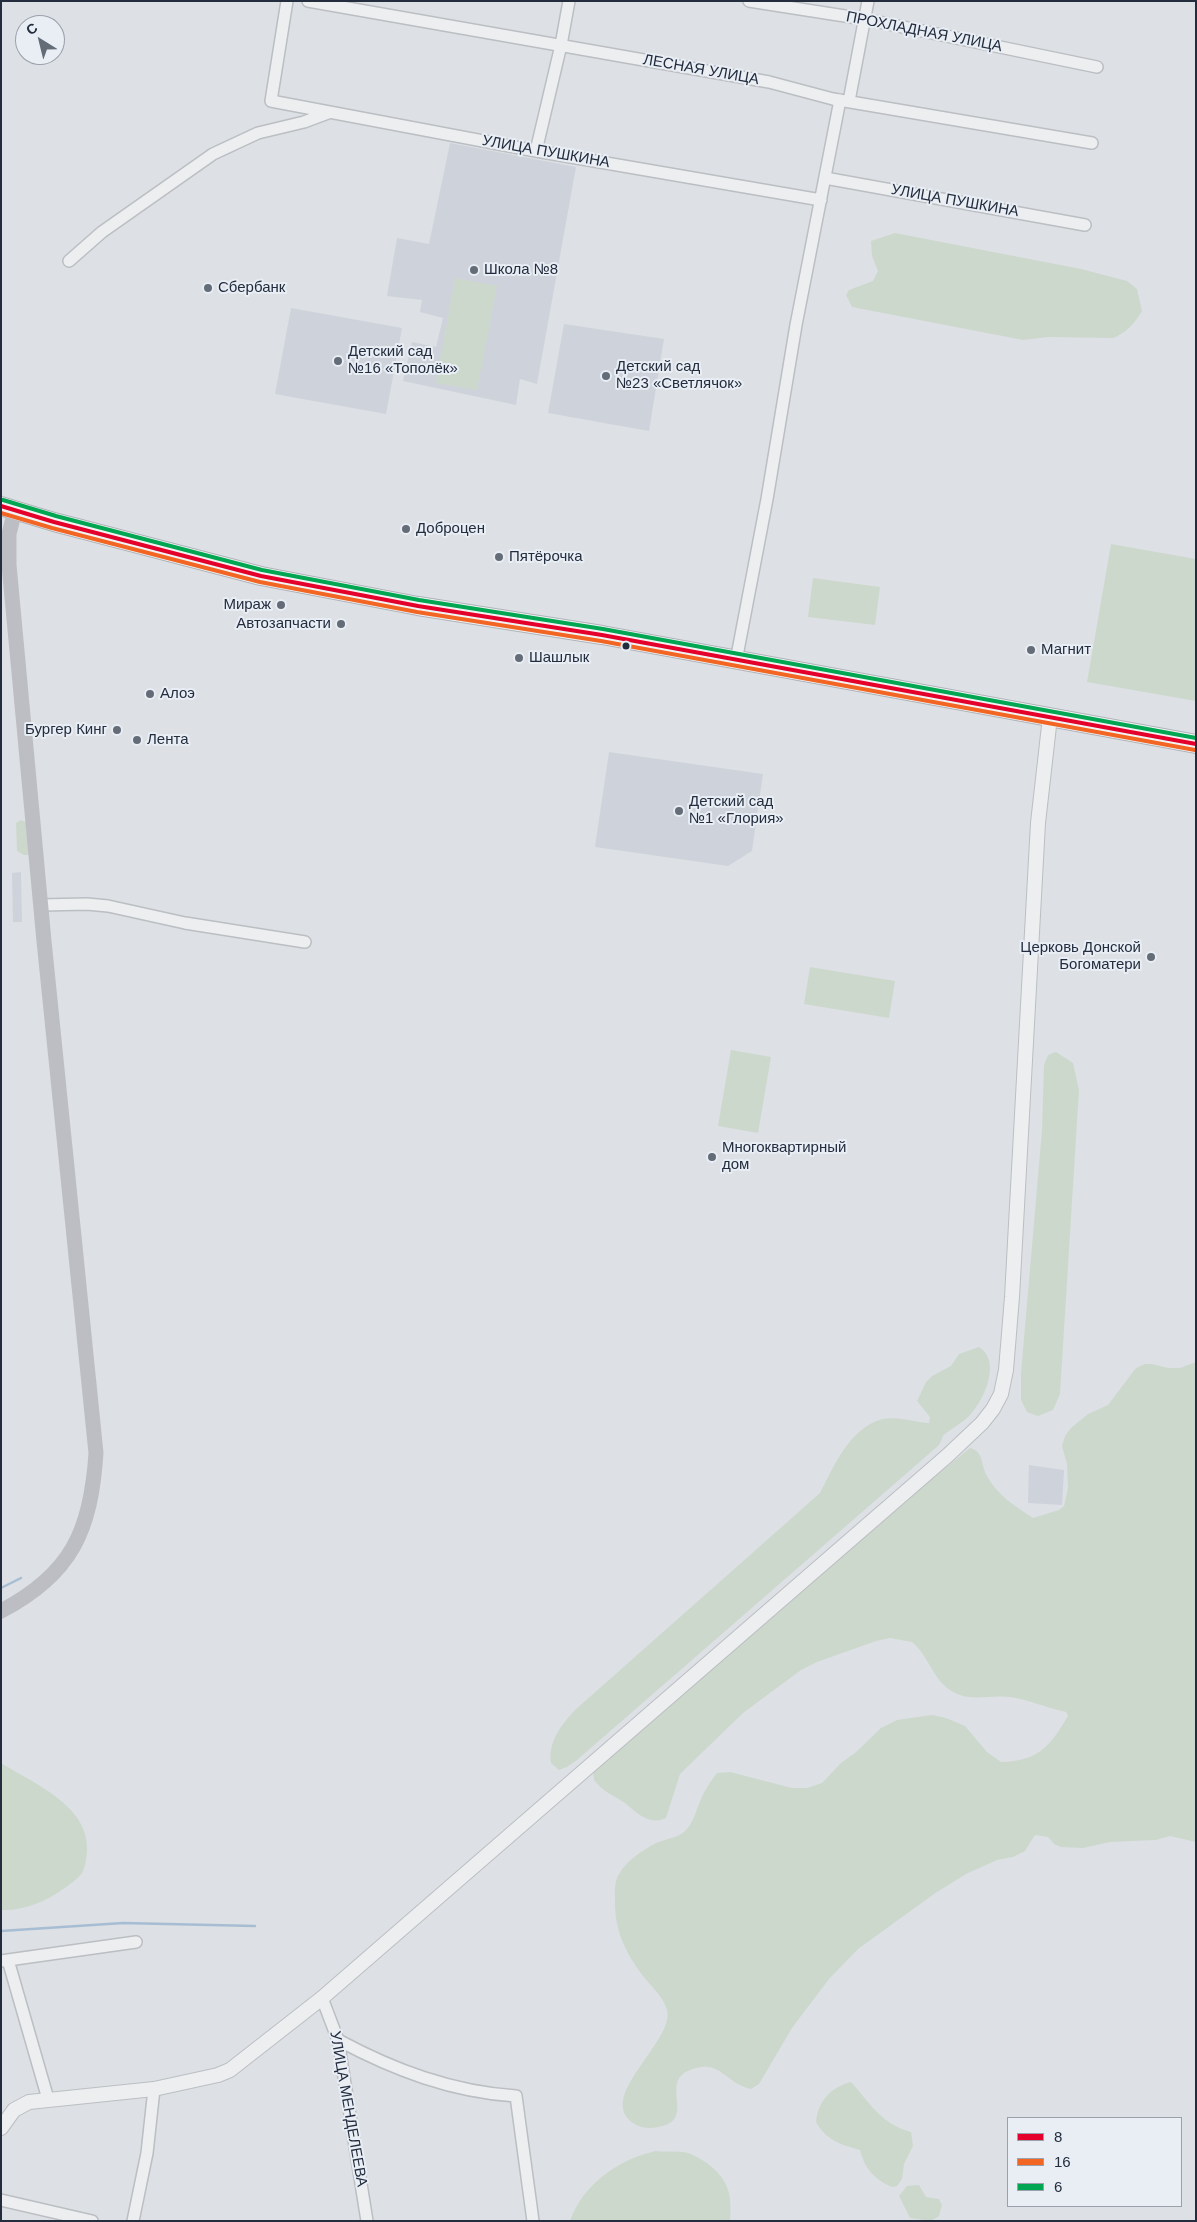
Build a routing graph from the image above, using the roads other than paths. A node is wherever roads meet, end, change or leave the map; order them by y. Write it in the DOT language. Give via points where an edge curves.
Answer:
graph roads {
  1 [pos="287,1"];
  2 [pos="308,1"];
  3 [pos="569,1"];
  4 [pos="749,1"];
  5 [pos="868,1"];
  6 [pos="864,19"];
  7 [pos="561,45"];
  8 [pos="1097,67"];
  9 [pos="844,100"];
  10 [pos="330,112"];
  11 [pos="1092,143"];
  12 [pos="536,151"];
  13 [pos="825,178"];
  14 [pos="821,200"];
  15 [pos="1085,225"];
  16 [pos="69,261"];
  17 [pos="8,508"];
  18 [pos="736,661"];
  19 [pos="1050,717"];
  20 [pos="1196,744"];
  21 [pos="41,905"];
  22 [pos="306,942"];
  23 [pos="1,1611"];
  24 [pos="136,1942"];
  25 [pos="4,1960"];
  26 [pos="322,1998"];
  27 [pos="338,2040"];
  28 [pos="154,2089"];
  29 [pos="48,2098"];
  30 [pos="1,2128"];
  31 [pos="1,2200"];
  32 [pos="92,2221"];
  33 [pos="133,2221"];
  34 [pos="367,2221"];
  35 [pos="533,2221"];
  1 -- 10 [label="street, УЛИЦА ПУШКИНА" via="271,101"];
  2 -- 7 [label="street, ЛЕСНАЯ УЛИЦА"];
  3 -- 7 [label="street"];
  4 -- 6 [label="street, ПРОХЛАДНАЯ УЛИЦА"];
  5 -- 6 [label="street"];
  6 -- 8 [label="street, ПРОХЛАДНАЯ УЛИЦА"];
  6 -- 9 [label="street"];
  7 -- 9 [label="street, ЛЕСНАЯ УЛИЦА" via="769,82"];
  7 -- 12 [label="street"];
  9 -- 11 [label="street, ЛЕСНАЯ УЛИЦА"];
  9 -- 13 [label="street"];
  10 -- 12 [label="street, УЛИЦА ПУШКИНА"];
  10 -- 16 [label="street" via="258,133 213,154 102,232"];
  12 -- 14 [label="street, УЛИЦА ПУШКИНА"];
  13 -- 14 [label="street"];
  13 -- 15 [label="street, УЛИЦА ПУШКИНА"];
  14 -- 18 [label="street"];
  17 -- 18 [label="highway" via="248,573"];
  17 -- 21 [label="main road" via="9,566"];
  18 -- 19 [label="highway"];
  19 -- 20 [label="highway"];
  19 -- 26 [label="street" via="1038,823 1012,1297 1005,1378 997,1402 982,1423 947,1456"];
  21 -- 22 [label="street" via="108,906 185,923"];
  21 -- 23 [label="main road" via="96,1453 89,1511 69,1555 38,1589"];
  24 -- 25 [label="street"];
  25 -- 29 [label="street"];
  26 -- 27 [label="street, УЛИЦА МЕНДЕЛЕЕВА"];
  26 -- 28 [label="street" via="230,2070"];
  27 -- 34 [label="street, УЛИЦА МЕНДЕЛЕЕВА"];
  27 -- 35 [label="street" via="398,2069 471,2091 516,2096"];
  28 -- 29 [label="street"];
  28 -- 33 [label="street" via="147,2153"];
  29 -- 30 [label="street" via="29,2102 14,2110"];
  31 -- 32 [label="street"];
}
